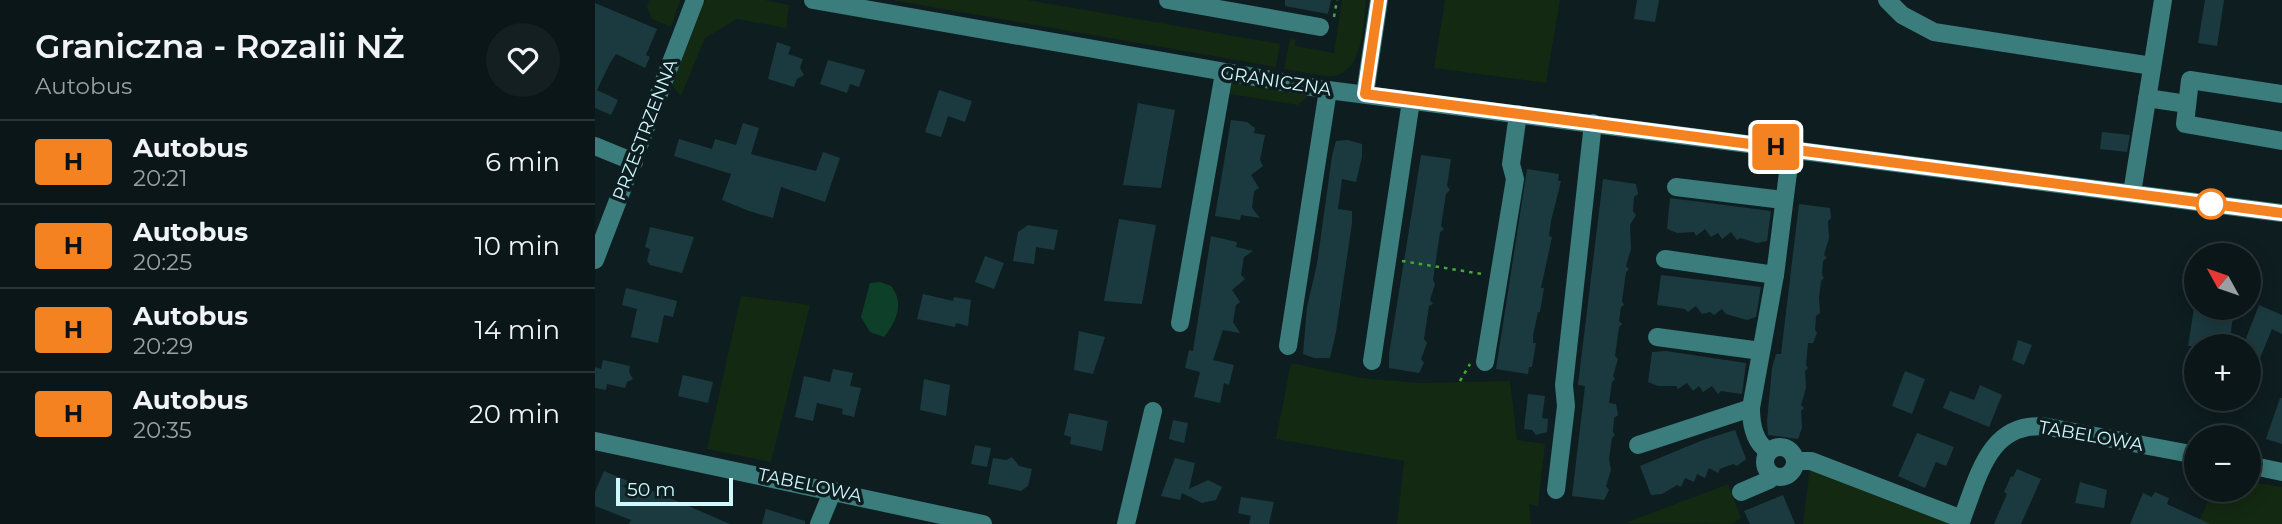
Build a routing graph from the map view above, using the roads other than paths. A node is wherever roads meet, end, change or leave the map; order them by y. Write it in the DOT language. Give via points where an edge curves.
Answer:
graph roads {
  1 [pos="695,0"];
  2 [pos="813,0"];
  3 [pos="1168,0"];
  4 [pos="1379,0"];
  5 [pos="1887,0"];
  6 [pos="2162,0"];
  7 [pos="1320,27"];
  8 [pos="2152,66"];
  9 [pos="1224,73"];
  10 [pos="1328,90"];
  11 [pos="1365,94"];
  12 [pos="2282,94"];
  13 [pos="2147,98"];
  14 [pos="1411,100"];
  15 [pos="2187,104"];
  16 [pos="1518,114"];
  17 [pos="1593,123"];
  18 [pos="2282,141"];
  19 [pos="595,146"];
  20 [pos="1791,149"];
  21 [pos="634,162"];
  22 [pos="1676,187"];
  23 [pos="2132,193"];
  24 [pos="1783,200"];
  25 [pos="2282,213"];
  26 [pos="595,260"];
  27 [pos="1665,260"];
  28 [pos="1775,275"];
  29 [pos="1180,323"];
  30 [pos="1657,337"];
  31 [pos="1288,346"];
  32 [pos="1761,351"];
  33 [pos="1372,361"];
  34 [pos="1485,362"];
  35 [pos="1751,408"];
  36 [pos="1153,411"];
  37 [pos="595,441"];
  38 [pos="1637,445"];
  39 [pos="1768,451"];
  40 [pos="2184,453"];
  41 [pos="1795,461"];
  42 [pos="2261,468"];
  43 [pos="2282,472"];
  44 [pos="1772,475"];
  45 [pos="833,490"];
  46 [pos="1556,490"];
  47 [pos="1741,492"];
  48 [pos="1961,522"];
  49 [pos="819,524"];
  50 [pos="983,524"];
  51 [pos="1126,524"];
  1 -- 21 [label="street, PRZESTRZENNA"];
  2 -- 9 [label="street, GRANICZNA"];
  3 -- 7 [label="street"];
  4 -- 11 [label="street"];
  5 -- 8 [label="street" via="1902,15 1934,32"];
  6 -- 8 [label="street"];
  8 -- 13 [label="street"];
  9 -- 10 [label="street, GRANICZNA"];
  9 -- 29 [label="street"];
  10 -- 11 [label="street, GRANICZNA"];
  10 -- 31 [label="street"];
  11 -- 14 [label="street, GRANICZNA"];
  12 -- 15 [label="street" via="2190,80"];
  13 -- 15 [label="street"];
  13 -- 23 [label="street"];
  14 -- 16 [label="street, GRANICZNA"];
  14 -- 33 [label="street"];
  15 -- 18 [label="street" via="2185,124"];
  16 -- 17 [label="street, GRANICZNA"];
  16 -- 34 [label="street" via="1511,164 1515,179"];
  17 -- 20 [label="street, GRANICZNA"];
  17 -- 46 [label="street"];
  19 -- 21 [label="street"];
  20 -- 23 [label="street, GRANICZNA"];
  20 -- 24 [label="street"];
  21 -- 26 [label="street, PRZESTRZENNA"];
  22 -- 24 [label="street"];
  23 -- 25 [label="street, GRANICZNA"];
  24 -- 28 [label="street"];
  27 -- 28 [label="street"];
  28 -- 32 [label="street"];
  30 -- 32 [label="street"];
  32 -- 35 [label="street"];
  35 -- 38 [label="street"];
  35 -- 39 [label="street" via="1751,425"];
  36 -- 51 [label="street"];
  37 -- 45 [label="street, TABELOWA"];
  39 -- 41 [label="street" via="1783,447"];
  39 -- 44 [label="street" via="1765,466"];
  40 -- 48 [label="street, TABELOWA" via="2048,426 2013,428 1990,453"];
  41 -- 44 [label="street" via="1789,474"];
  41 -- 48 [label="street" via="1811,461"];
  42 -- 43 [label="street"];
  44 -- 47 [label="street"];
  45 -- 49 [label="street"];
  45 -- 50 [label="street, TABELOWA"];
}
